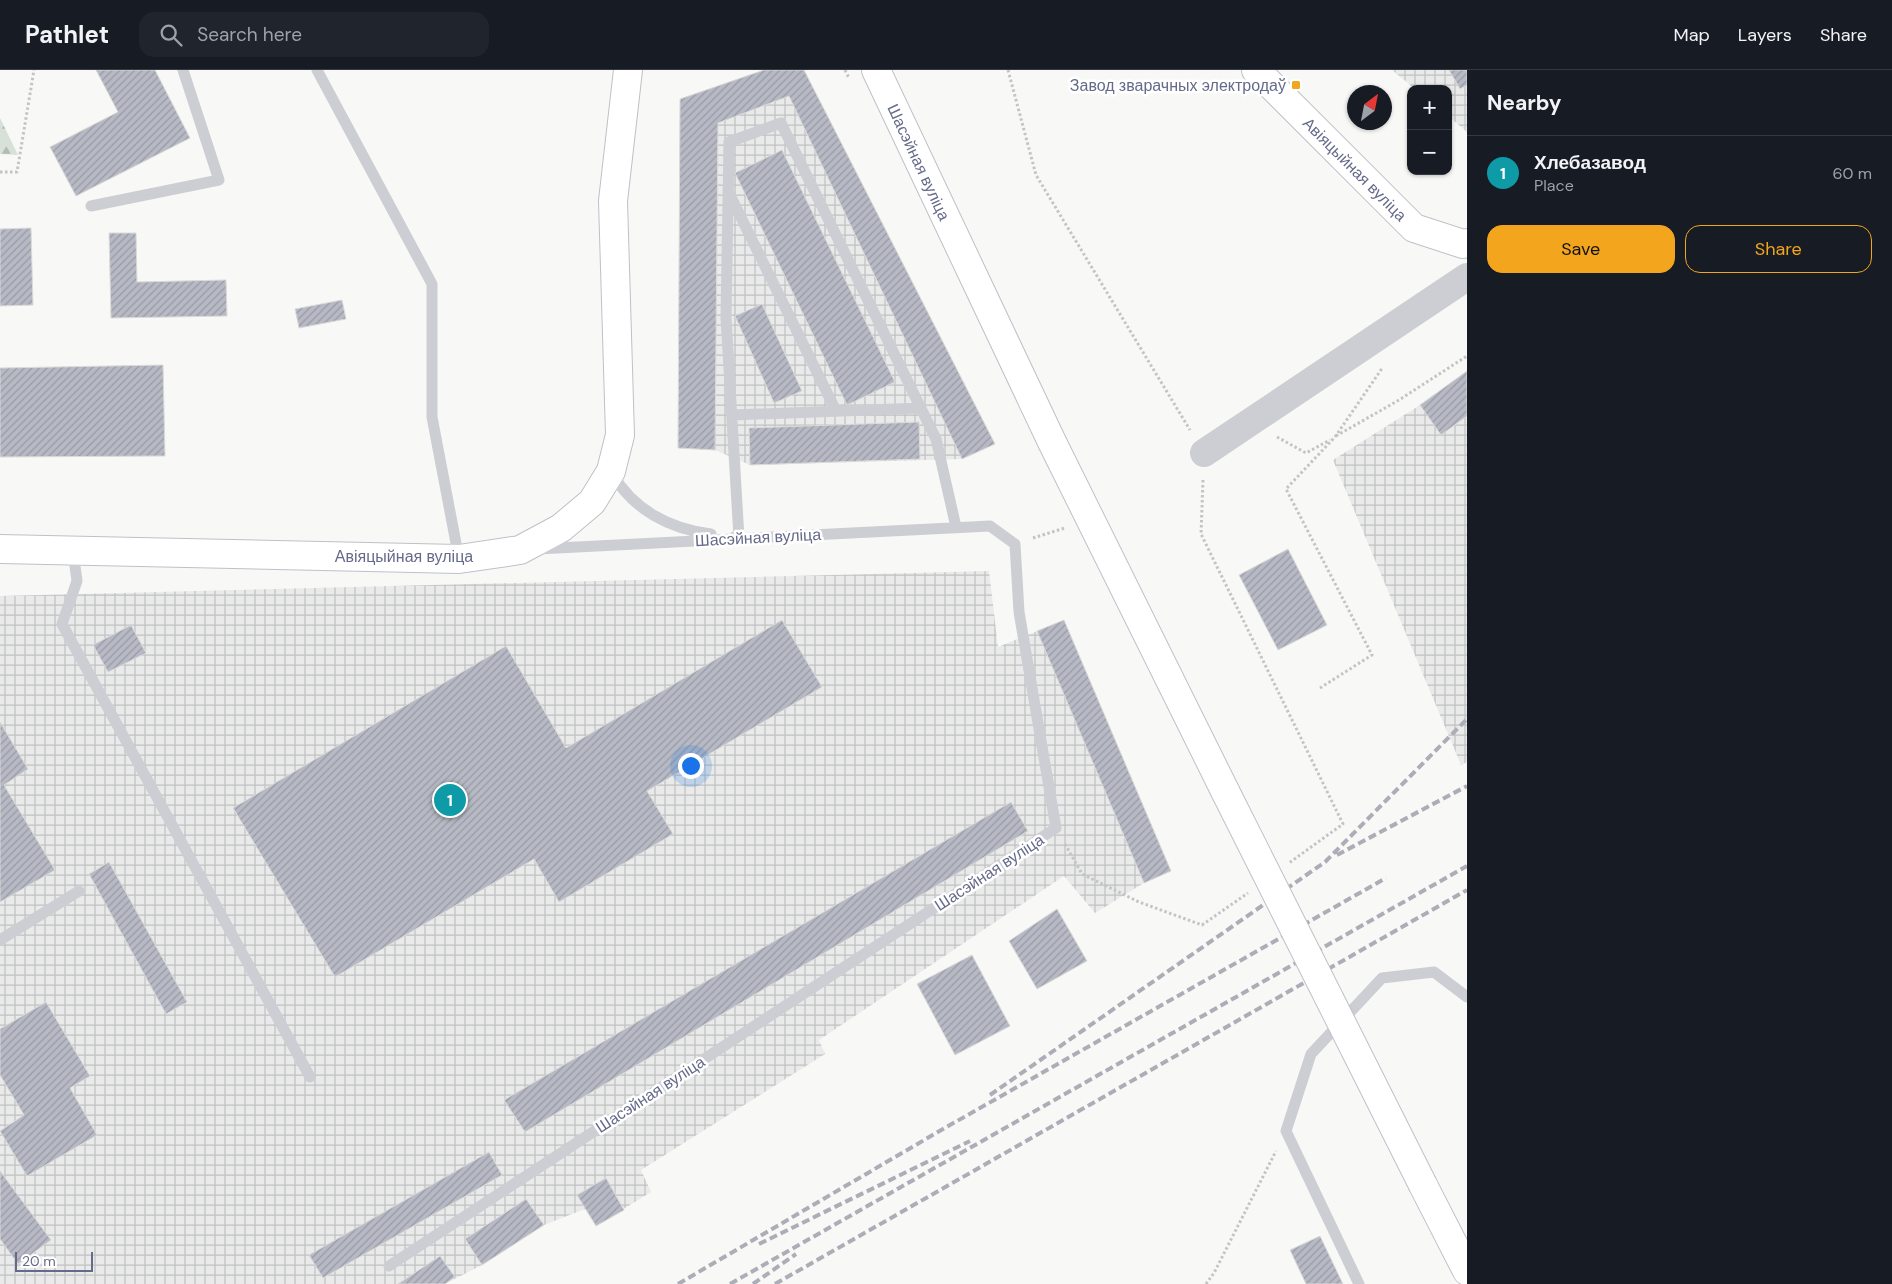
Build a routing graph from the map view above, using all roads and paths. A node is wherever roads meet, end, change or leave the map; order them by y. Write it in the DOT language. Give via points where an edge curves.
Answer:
graph roads {
  1 [pos="34,70"];
  2 [pos="183,70"];
  3 [pos="317,70"];
  4 [pos="628,70"];
  5 [pos="876,70"];
  6 [pos="1008,70"];
  7 [pos="1256,70"];
  8 [pos="0,172"];
  9 [pos="728,190"];
  10 [pos="91,206"];
  11 [pos="1467,243"];
  12 [pos="1467,277"];
  13 [pos="1467,356"];
  14 [pos="1389,359"];
  15 [pos="921,408"];
  16 [pos="836,411"];
  17 [pos="732,415"];
  18 [pos="1251,422"];
  19 [pos="1335,437"];
  20 [pos="1204,453"];
  21 [pos="611,471"];
  22 [pos="1071,526"];
  23 [pos="956,527"];
  24 [pos="739,538"];
  25 [pos="1015,544"];
  26 [pos="0,549"];
  27 [pos="73,549"];
  28 [pos="520,550"];
  29 [pos="459,559"];
  30 [pos="1320,688"];
  31 [pos="1056,828"];
  32 [pos="1281,869"];
  33 [pos="79,891"];
  34 [pos="1249,891"];
  35 [pos="0,940"];
  36 [pos="1467,997"];
  37 [pos="310,1077"];
  38 [pos="1286,1131"];
  39 [pos="389,1266"];
  40 [pos="1467,1271"];
  41 [pos="1206,1284"];
  42 [pos="1360,1284"];
  1 -- 8 [label="path" via="17,172"];
  2 -- 10 [label="lane" via="219,180"];
  3 -- 29 [label="lane" via="432,284 432,417"];
  4 -- 21 [label="main road, Авіяцыйная вуліца" via="612,201 620,435"];
  5 -- 40 [label="main road, Шасэйная вуліца, bridge" via="1052,442"];
  6 -- 20 [label="path" via="1036,175"];
  7 -- 11 [label="main road, Авіяцыйная вуліца" via="1414,228"];
  9 -- 15 [label="lane" via="729,142 781,123"];
  9 -- 16 [label="lane"];
  9 -- 17 [label="lane" via="726,318"];
  12 -- 18 [label="street"];
  13 -- 19 [label="path"];
  14 -- 19 [label="path"];
  15 -- 16 [label="lane"];
  15 -- 23 [label="lane" via="936,439"];
  16 -- 17 [label="lane"];
  17 -- 24 [label="lane"];
  18 -- 19 [label="path" via="1306,453"];
  18 -- 20 [label="street"];
  19 -- 30 [label="path" via="1286,489 1372,655"];
  20 -- 32 [label="path" via="1201,534 1343,824"];
  21 -- 24 [label="lane" via="620,487 660,520 689,532"];
  21 -- 28 [label="main road, Авіяцыйная вуліца" via="592,502 560,528"];
  22 -- 25 [label="path"];
  23 -- 24 [label="lane, Шасэйная вуліца"];
  23 -- 25 [label="lane, Шасэйная вуліца" via="990,526"];
  24 -- 28 [label="lane, Шасэйная вуліца"];
  25 -- 31 [label="lane, Шасэйная вуліца" via="1019,612"];
  26 -- 27 [label="main road, Авіяцыйная вуліца"];
  27 -- 29 [label="main road, Авіяцыйная вуліца"];
  27 -- 37 [label="lane" via="77,582 62,624"];
  28 -- 29 [label="main road, Авіяцыйная вуліца"];
  31 -- 34 [label="path" via="1082,874 1140,902 1202,925"];
  31 -- 39 [label="lane, Шасэйная вуліца"];
  33 -- 35 [label="lane"];
  36 -- 38 [label="lane" via="1434,972 1382,978 1311,1054"];
  38 -- 41 [label="path"];
  38 -- 42 [label="lane"];
}
